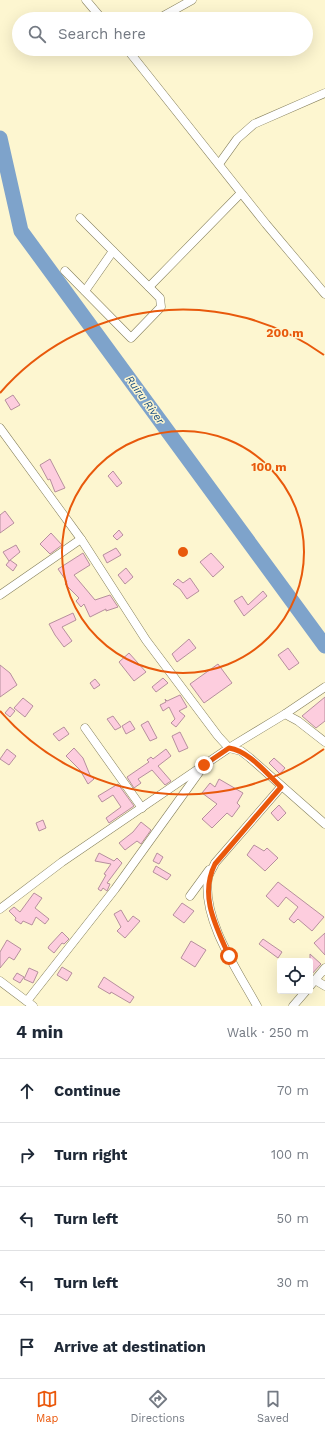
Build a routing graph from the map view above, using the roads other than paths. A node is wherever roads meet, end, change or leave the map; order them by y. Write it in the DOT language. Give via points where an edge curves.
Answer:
graph roads {
  1 [pos="86,0"];
  2 [pos="192,0"];
  3 [pos="96,12"];
  4 [pos="171,12"];
  5 [pos="133,56"];
  6 [pos="325,93"];
  7 [pos="219,164"];
  8 [pos="241,193"];
  9 [pos="80,218"];
  10 [pos="113,251"];
  11 [pos="65,271"];
  12 [pos="149,287"];
  13 [pos="85,291"];
  14 [pos="325,294"];
  15 [pos="0,428"];
  16 [pos="81,539"];
  17 [pos="0,595"];
  18 [pos="325,687"];
  19 [pos="285,714"];
  20 [pos="85,728"];
  21 [pos="325,742"];
  22 [pos="229,748"];
  23 [pos="204,765"];
  24 [pos="281,787"];
  25 [pos="142,808"];
  26 [pos="325,824"];
  27 [pos="215,864"];
  28 [pos="190,896"];
  29 [pos="0,909"];
  30 [pos="325,968"];
  31 [pos="1,982"];
  32 [pos="313,983"];
  33 [pos="325,986"];
  34 [pos="304,994"];
  35 [pos="30,1004"];
  36 [pos="257,1006"];
  37 [pos="294,1006"];
  1 -- 3 [label="street"];
  2 -- 4 [label="street"];
  5 -- 7 [label="street"];
  6 -- 7 [label="street" via="254,124 237,139"];
  7 -- 8 [label="street"];
  8 -- 12 [label="street"];
  8 -- 14 [label="street"];
  9 -- 10 [label="street"];
  10 -- 12 [label="street"];
  10 -- 13 [label="street"];
  11 -- 13 [label="street"];
  12 -- 13 [label="street" via="160,298 161,307 131,338"];
  15 -- 16 [label="street"];
  16 -- 17 [label="street"];
  16 -- 22 [label="street" via="146,640"];
  18 -- 19 [label="street"];
  19 -- 21 [label="street"];
  19 -- 22 [label="street"];
  20 -- 25 [label="street"];
  22 -- 23 [label="street"];
  22 -- 24 [label="street" via="240,751"];
  23 -- 25 [label="street"];
  23 -- 35 [label="street"];
  24 -- 26 [label="street"];
  24 -- 27 [label="street"];
  25 -- 29 [label="street" via="62,862"];
  27 -- 28 [label="street"];
  27 -- 36 [label="street" via="208,876 210,908 229,956"];
  30 -- 32 [label="street"];
  31 -- 35 [label="street"];
  32 -- 33 [label="street"];
  34 -- 37 [label="street"];
}
